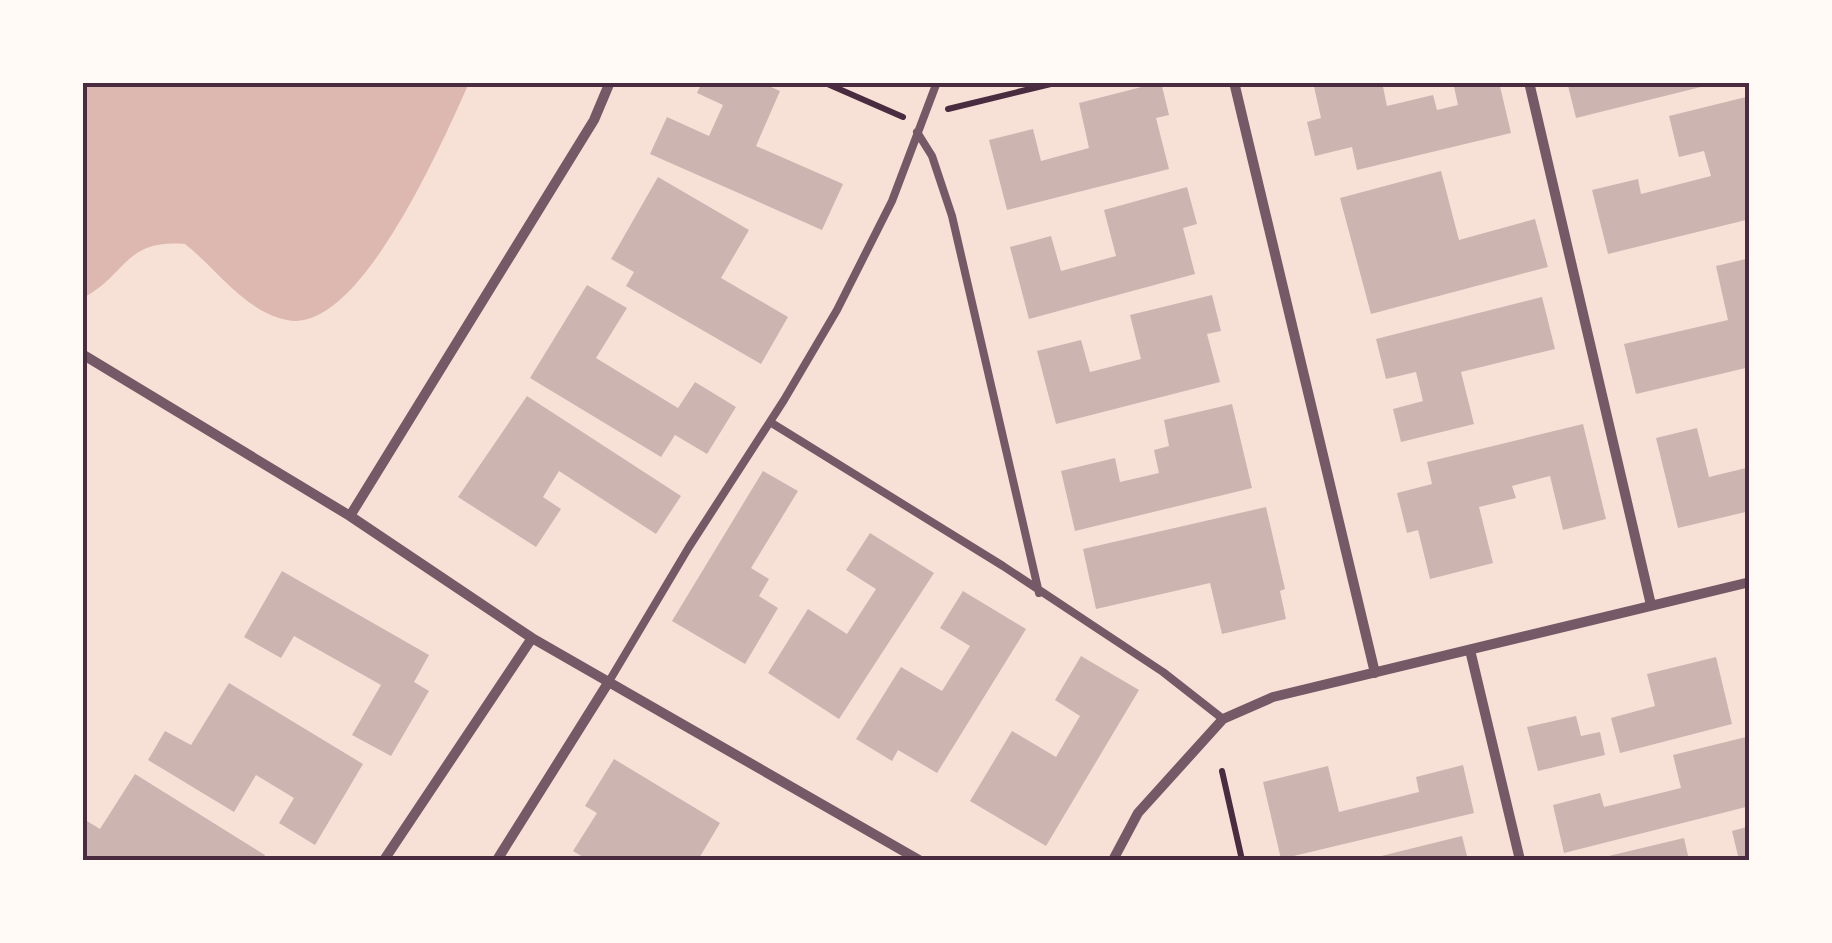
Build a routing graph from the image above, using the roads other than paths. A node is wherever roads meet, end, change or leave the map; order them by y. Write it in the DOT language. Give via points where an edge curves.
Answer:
graph roads {
  1 [pos="610,82"];
  2 [pos="937,82"];
  3 [pos="1234,82"];
  4 [pos="1529,82"];
  5 [pos="917,132"];
  6 [pos="82,354"];
  7 [pos="770,422"];
  8 [pos="350,516"];
  9 [pos="1750,582"];
  10 [pos="1040,593"];
  11 [pos="1651,606"];
  12 [pos="532,638"];
  13 [pos="1470,650"];
  14 [pos="1375,673"];
  15 [pos="608,683"];
  16 [pos="1222,719"];
  17 [pos="384,860"];
  18 [pos="497,860"];
  19 [pos="919,860"];
  20 [pos="1113,860"];
  21 [pos="1520,860"];
  1 -- 8 [label="street" via="594,120"];
  2 -- 5 [label="lane"];
  3 -- 14 [label="street"];
  4 -- 11 [label="street"];
  5 -- 7 [label="lane" via="876,232"];
  5 -- 10 [label="lane" via="952,216"];
  6 -- 8 [label="street"];
  7 -- 10 [label="lane"];
  7 -- 15 [label="lane"];
  8 -- 12 [label="street"];
  9 -- 11 [label="street"];
  10 -- 16 [label="lane" via="1163,672"];
  11 -- 13 [label="street"];
  12 -- 15 [label="street"];
  12 -- 17 [label="street"];
  13 -- 14 [label="street"];
  13 -- 21 [label="street"];
  14 -- 16 [label="street" via="1273,697"];
  15 -- 18 [label="street"];
  15 -- 19 [label="street"];
  16 -- 20 [label="street" via="1138,813"];
}
